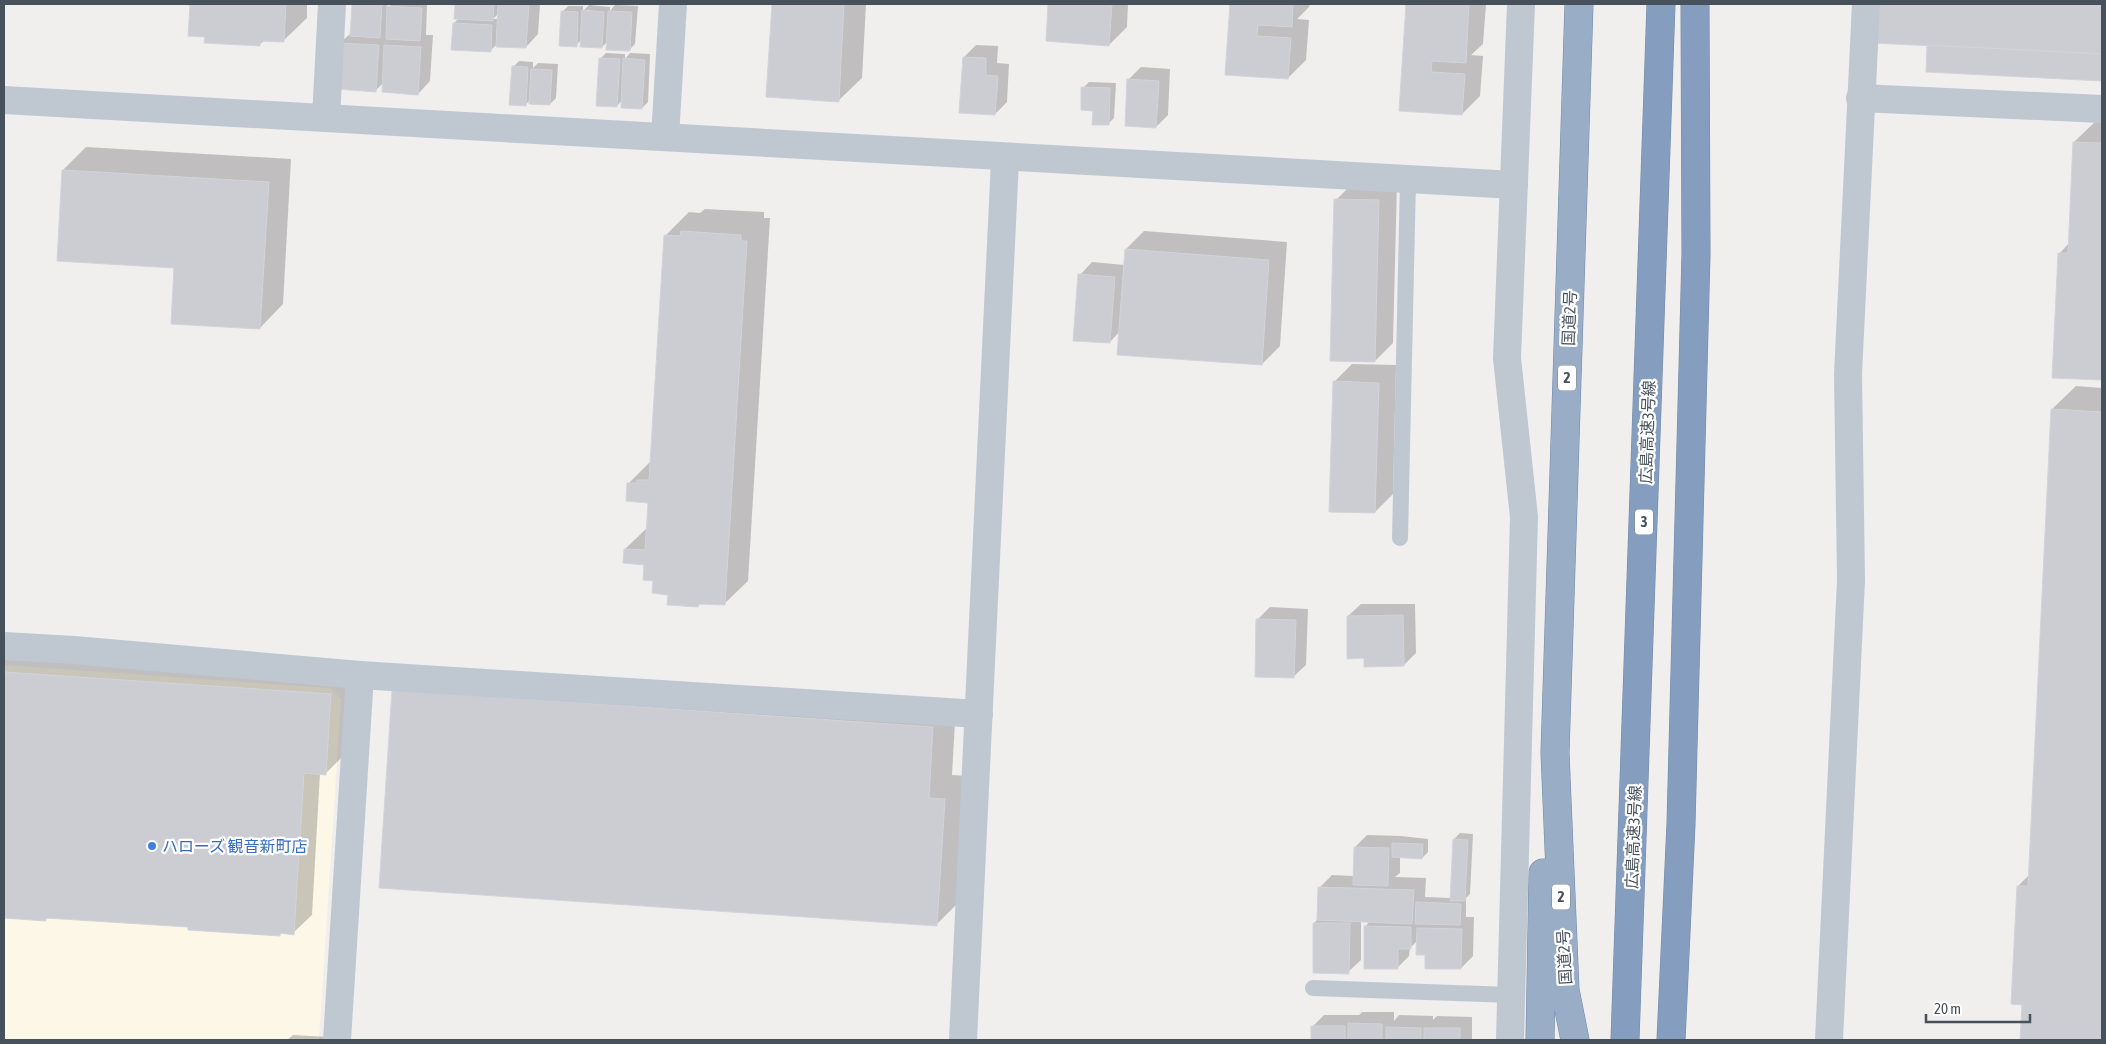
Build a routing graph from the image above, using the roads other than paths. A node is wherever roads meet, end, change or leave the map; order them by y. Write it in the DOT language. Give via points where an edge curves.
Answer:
graph roads {
  1 [pos="332,4"];
  2 [pos="673,4"];
  3 [pos="1520,4"];
  4 [pos="1579,4"];
  5 [pos="1661,4"];
  6 [pos="1695,4"];
  7 [pos="1866,4"];
  8 [pos="1860,98"];
  9 [pos="4,100"];
  10 [pos="2102,109"];
  11 [pos="326,118"];
  12 [pos="665,137"];
  13 [pos="1005,160"];
  14 [pos="1408,180"];
  15 [pos="1514,185"];
  16 [pos="1400,538"];
  17 [pos="4,646"];
  18 [pos="360,675"];
  19 [pos="979,714"];
  20 [pos="1554,753"];
  21 [pos="1313,988"];
  22 [pos="1511,995"];
  23 [pos="337,1040"];
  24 [pos="963,1040"];
  25 [pos="1510,1040"];
  26 [pos="1540,1040"];
  27 [pos="1575,1040"];
  28 [pos="1625,1040"];
  29 [pos="1671,1040"];
  30 [pos="1829,1040"];
  1 -- 11 [label="street"];
  2 -- 12 [label="street"];
  3 -- 15 [label="street"];
  4 -- 20 [label="highway, 国道2号 / 2"];
  5 -- 28 [label="highway, 広島高速3号線 / 3"];
  6 -- 29 [label="highway" via="1696,254 1681,824"];
  7 -- 8 [label="street"];
  8 -- 10 [label="street"];
  8 -- 30 [label="street" via="1848,374 1851,580"];
  9 -- 11 [label="street"];
  11 -- 12 [label="street"];
  12 -- 13 [label="street"];
  13 -- 14 [label="street"];
  13 -- 19 [label="street"];
  14 -- 15 [label="street"];
  14 -- 16 [label="lane"];
  15 -- 22 [label="street" via="1507,358 1524,517"];
  17 -- 18 [label="street"];
  18 -- 19 [label="street"];
  18 -- 23 [label="street"];
  19 -- 24 [label="street"];
  20 -- 26 [label="highway, 国道2号 / 2" via="1544,817"];
  20 -- 27 [label="highway, 国道2号 / 2" via="1565,990"];
  21 -- 22 [label="lane"];
  22 -- 25 [label="street"];
}
